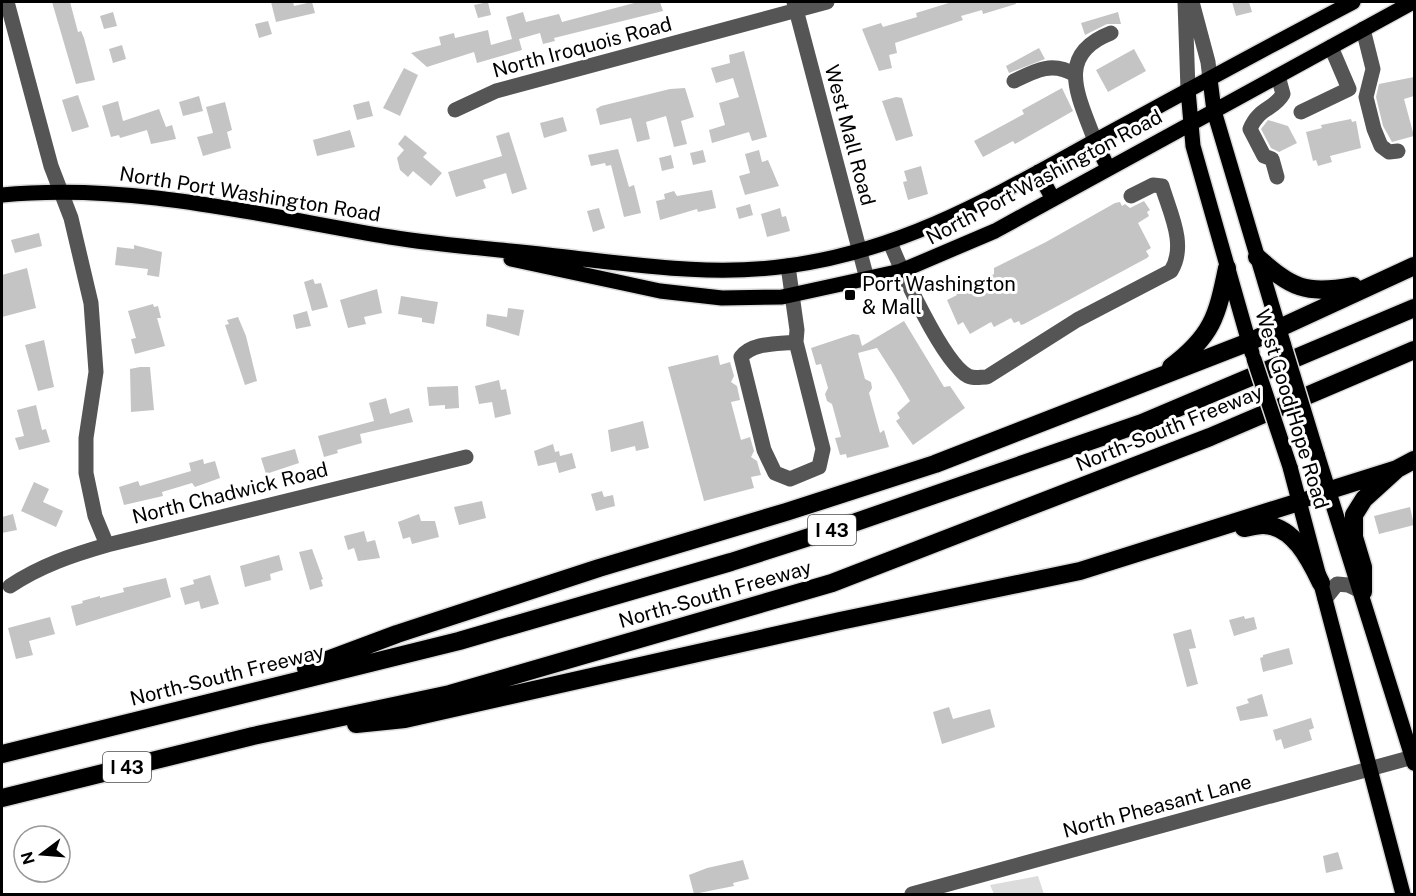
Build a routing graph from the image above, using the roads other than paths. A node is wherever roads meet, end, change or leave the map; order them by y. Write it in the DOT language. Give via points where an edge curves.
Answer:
graph roads {
  1 [pos="7,2"];
  2 [pos="827,2"];
  3 [pos="1185,2"];
  4 [pos="1191,2"];
  5 [pos="1353,2"];
  6 [pos="795,6"];
  7 [pos="1413,6"];
  8 [pos="1363,29"];
  9 [pos="1111,33"];
  10 [pos="1331,47"];
  11 [pos="1075,75"];
  12 [pos="1278,76"];
  13 [pos="1210,79"];
  14 [pos="1014,81"];
  15 [pos="1188,90"];
  16 [pos="455,110"];
  17 [pos="1214,111"];
  18 [pos="1301,112"];
  19 [pos="1190,124"];
  20 [pos="1095,141"];
  21 [pos="1398,151"];
  22 [pos="1108,168"];
  23 [pos="1038,172"];
  24 [pos="1277,177"];
  25 [pos="62,193"];
  26 [pos="2,195"];
  27 [pos="1131,196"];
  28 [pos="1053,199"];
  29 [pos="890,242"];
  30 [pos="456,246"];
  31 [pos="859,251"];
  32 [pos="1257,257"];
  33 [pos="788,266"];
  34 [pos="1414,266"];
  35 [pos="1227,268"];
  36 [pos="901,271"];
  37 [pos="867,279"];
  38 [pos="1378,282"];
  39 [pos="793,294"];
  40 [pos="1414,308"];
  41 [pos="1278,328"];
  42 [pos="796,342"];
  43 [pos="1252,350"];
  44 [pos="1414,350"];
  45 [pos="1154,379"];
  46 [pos="466,457"];
  47 [pos="1414,460"];
  48 [pos="1397,469"];
  49 [pos="1327,491"];
  50 [pos="1299,502"];
  51 [pos="1213,532"];
  52 [pos="107,544"];
  53 [pos="10,586"];
  54 [pos="1323,591"];
  55 [pos="1363,592"];
  56 [pos="231,697"];
  57 [pos="253,736"];
  58 [pos="2,754"];
  59 [pos="1414,760"];
  60 [pos="1370,769"];
  61 [pos="2,798"];
  62 [pos="912,894"];
  63 [pos="1403,894"];
  1 -- 25 [label="street" via="51,166"];
  2 -- 6 [label="street, North Iroquois Road"];
  3 -- 15 [label="street, West Good Hope Road"];
  4 -- 13 [label="street, West Good Hope Road" via="1209,62"];
  5 -- 13 [label="main road, North Port Washington Road"];
  6 -- 16 [label="street, North Iroquois Road" via="496,91"];
  6 -- 31 [label="street, West Mall Road"];
  7 -- 8 [label="main road, North Port Washington Road"];
  8 -- 10 [label="main road, North Port Washington Road"];
  8 -- 21 [label="street" via="1373,69 1366,97 1374,129 1381,146 1389,152"];
  9 -- 11 [label="street" via="1092,40 1080,53"];
  10 -- 12 [label="main road, North Port Washington Road"];
  10 -- 18 [label="street" via="1349,89"];
  11 -- 14 [label="street" via="1062,67 1040,70"];
  11 -- 20 [label="street"];
  12 -- 17 [label="main road, North Port Washington Road"];
  12 -- 24 [label="street" via="1283,94 1279,101 1262,110 1250,129 1264,156 1272,159"];
  13 -- 15 [label="main road, North Port Washington Road"];
  13 -- 17 [label="main road, West Good Hope Road"];
  15 -- 19 [label="main road, West Good Hope Road"];
  15 -- 20 [label="main road, North Port Washington Road"];
  17 -- 19 [label="main road, North Port Washington Road"];
  17 -- 32 [label="main road, West Good Hope Road"];
  19 -- 22 [label="main road, North Port Washington Road"];
  19 -- 35 [label="main road, West Good Hope Road" via="1197,165"];
  20 -- 22 [label="main road"];
  20 -- 23 [label="main road, North Port Washington Road"];
  22 -- 28 [label="main road, North Port Washington Road"];
  23 -- 28 [label="main road"];
  23 -- 29 [label="main road, North Port Washington Road" via="978,205"];
  25 -- 26 [label="main road, North Port Washington Road"];
  25 -- 30 [label="main road, North Port Washington Road" via="152,198"];
  25 -- 52 [label="street" via="91,303 96,372 86,438 86,473 94,516"];
  27 -- 36 [label="street" via="1153,185 1162,186 1180,248 1171,271 1077,320 987,377 971,378 951,358"];
  28 -- 36 [label="main road, North Port Washington Road" via="995,231"];
  29 -- 31 [label="main road, North Port Washington Road"];
  29 -- 36 [label="street"];
  30 -- 33 [label="main road, North Port Washington Road" via="718,271"];
  30 -- 39 [label="main road, North Port Washington Road" via="660,291 722,298"];
  31 -- 33 [label="main road, North Port Washington Road"];
  31 -- 37 [label="street, West Mall Road"];
  32 -- 38 [label="highway" via="1285,282 1323,292"];
  32 -- 41 [label="main road, West Good Hope Road"];
  33 -- 39 [label="street"];
  34 -- 38 [label="highway"];
  35 -- 43 [label="main road, West Good Hope Road"];
  35 -- 45 [label="highway" via="1214,322 1203,339"];
  36 -- 37 [label="main road, North Port Washington Road"];
  37 -- 39 [label="main road, North Port Washington Road"];
  38 -- 41 [label="highway"];
  39 -- 42 [label="street"];
  40 -- 56 [label="highway, North-South Freeway / I 43" via="1142,423 856,522 459,641"];
  41 -- 43 [label="highway"];
  41 -- 49 [label="main road, West Good Hope Road, bridge"];
  42 -- 42 [label="street" via="823,449 819,467 790,479 775,473 764,450 741,357 758,346"];
  43 -- 45 [label="highway"];
  43 -- 50 [label="main road, West Good Hope Road, bridge"];
  44 -- 57 [label="highway, North-South Freeway / I 43" via="1189,446 832,583 450,694"];
  45 -- 56 [label="highway" via="870,486 431,623"];
  46 -- 52 [label="street, North Chadwick Road"];
  47 -- 48 [label="highway"];
  48 -- 49 [label="highway"];
  48 -- 55 [label="highway" via="1364,499 1354,515"];
  49 -- 50 [label="main road"];
  49 -- 55 [label="main road, West Good Hope Road"];
  50 -- 51 [label="highway"];
  50 -- 54 [label="main road, West Good Hope Road"];
  51 -- 54 [label="highway" via="1263,525 1277,527 1305,554"];
  51 -- 57 [label="highway" via="1049,578 416,716"];
  52 -- 53 [label="street, North Chadwick Road" via="57,560"];
  54 -- 55 [label="street" via="1337,584"];
  54 -- 60 [label="main road, West Good Hope Road"];
  55 -- 59 [label="main road, West Good Hope Road"];
  56 -- 58 [label="highway, North-South Freeway / I 43"];
  57 -- 61 [label="highway, North-South Freeway / I 43"];
  59 -- 60 [label="street, North Pheasant Lane"];
  60 -- 62 [label="street, North Pheasant Lane"];
  60 -- 63 [label="main road, West Good Hope Road"];
}
